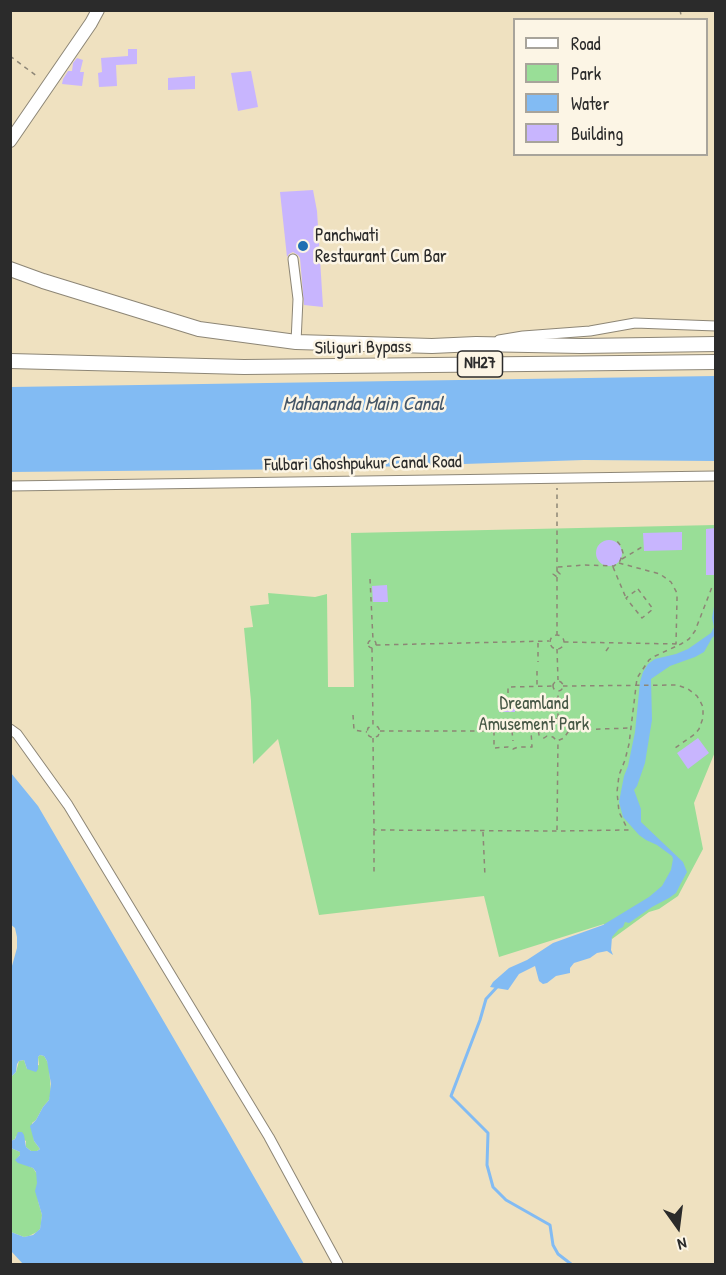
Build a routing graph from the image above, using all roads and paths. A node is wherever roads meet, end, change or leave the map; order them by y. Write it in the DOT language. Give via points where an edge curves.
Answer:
graph roads {
  1 [pos="98,10"];
  2 [pos="10,56"];
  3 [pos="54,79"];
  4 [pos="10,141"];
  5 [pos="293,259"];
  6 [pos="10,269"];
  7 [pos="716,326"];
  8 [pos="296,342"];
  9 [pos="476,344"];
  10 [pos="716,344"];
  11 [pos="10,361"];
  12 [pos="716,362"];
  13 [pos="716,476"];
  14 [pos="557,484"];
  15 [pos="10,486"];
  16 [pos="616,540"];
  17 [pos="642,547"];
  18 [pos="621,559"];
  19 [pos="619,563"];
  20 [pos="613,566"];
  21 [pos="556,567"];
  22 [pos="370,579"];
  23 [pos="716,583"];
  24 [pos="626,598"];
  25 [pos="557,635"];
  26 [pos="373,640"];
  27 [pos="549,641"];
  28 [pos="538,642"];
  29 [pos="564,642"];
  30 [pos="607,643"];
  31 [pos="612,643"];
  32 [pos="676,644"];
  33 [pos="681,644"];
  34 [pos="376,645"];
  35 [pos="372,648"];
  36 [pos="557,649"];
  37 [pos="603,649"];
  38 [pos="606,651"];
  39 [pos="538,662"];
  40 [pos="537,670"];
  41 [pos="558,681"];
  42 [pos="537,686"];
  43 [pos="553,686"];
  44 [pos="563,686"];
  45 [pos="635,686"];
  46 [pos="558,691"];
  47 [pos="508,693"];
  48 [pos="353,715"];
  49 [pos="558,718"];
  50 [pos="374,725"];
  51 [pos="632,728"];
  52 [pos="10,729"];
  53 [pos="538,730"];
  54 [pos="568,730"];
  55 [pos="494,731"];
  56 [pos="512,731"];
  57 [pos="531,731"];
  58 [pos="367,732"];
  59 [pos="380,732"];
  60 [pos="373,738"];
  61 [pos="558,740"];
  62 [pos="513,741"];
  63 [pos="675,748"];
  64 [pos="374,830"];
  65 [pos="483,831"];
  66 [pos="558,831"];
  67 [pos="374,874"];
  68 [pos="485,878"];
  69 [pos="338,1264"];
  1 -- 3 [label="main road"];
  2 -- 3 [label="path" via="41,79"];
  3 -- 4 [label="main road"];
  5 -- 8 [label="street" via="298,299"];
  6 -- 8 [label="highway, NH27" via="199,329"];
  7 -- 9 [label="street" via="636,323"];
  8 -- 9 [label="highway, NH27"];
  9 -- 10 [label="highway, NH27"];
  11 -- 12 [label="highway, Siliguri Bypass / NH27" via="244,367"];
  13 -- 15 [label="street, Fulbari Ghoshpukur Canal Road"];
  14 -- 21 [label="path"];
  16 -- 18 [label="path" via="623,549"];
  17 -- 18 [label="path"];
  18 -- 19 [label="path"];
  19 -- 20 [label="path"];
  19 -- 32 [label="path" via="660,574 671,582 677,593"];
  20 -- 21 [label="path"];
  20 -- 24 [label="path"];
  21 -- 25 [label="path"];
  22 -- 26 [label="path"];
  23 -- 33 [label="path" via="695,632"];
  24 -- 24 [label="path" via="642,618 653,609 638,589"];
  25 -- 27 [label="path"];
  25 -- 29 [label="path"];
  26 -- 34 [label="path"];
  26 -- 35 [label="path" via="368,645"];
  27 -- 28 [label="path"];
  27 -- 36 [label="path"];
  28 -- 34 [label="path"];
  28 -- 39 [label="path"];
  29 -- 30 [label="path"];
  29 -- 36 [label="path"];
  30 -- 31 [label="path"];
  30 -- 37 [label="path"];
  31 -- 32 [label="path"];
  31 -- 38 [label="path"];
  32 -- 33 [label="path"];
  33 -- 45 [label="path" via="649,660"];
  34 -- 35 [label="path"];
  35 -- 50 [label="path"];
  36 -- 41 [label="path"];
  40 -- 42 [label="path"];
  41 -- 43 [label="path"];
  41 -- 44 [label="path"];
  42 -- 43 [label="path"];
  42 -- 47 [label="path" via="508,687"];
  43 -- 46 [label="path"];
  44 -- 45 [label="path"];
  44 -- 46 [label="path"];
  45 -- 51 [label="path"];
  45 -- 63 [label="path" via="677,686 697,696 703,707 699,729"];
  46 -- 49 [label="path"];
  48 -- 58 [label="path" via="354,730"];
  49 -- 53 [label="path" via="541,723"];
  49 -- 54 [label="path"];
  50 -- 58 [label="path"];
  50 -- 59 [label="path"];
  51 -- 54 [label="path"];
  51 -- 66 [label="path" via="617,792 619,812 628,830"];
  52 -- 69 [label="street" via="68,805 268,1137"];
  53 -- 57 [label="path"];
  53 -- 61 [label="path" via="542,737"];
  54 -- 61 [label="path"];
  55 -- 56 [label="path"];
  55 -- 57 [label="path" via="494,748 513,749 532,747"];
  55 -- 59 [label="path"];
  56 -- 57 [label="path"];
  56 -- 62 [label="path"];
  58 -- 60 [label="path"];
  59 -- 60 [label="path"];
  60 -- 64 [label="path"];
  61 -- 66 [label="path"];
  64 -- 65 [label="path"];
  64 -- 67 [label="path"];
  65 -- 66 [label="path"];
  65 -- 68 [label="path"];
}
